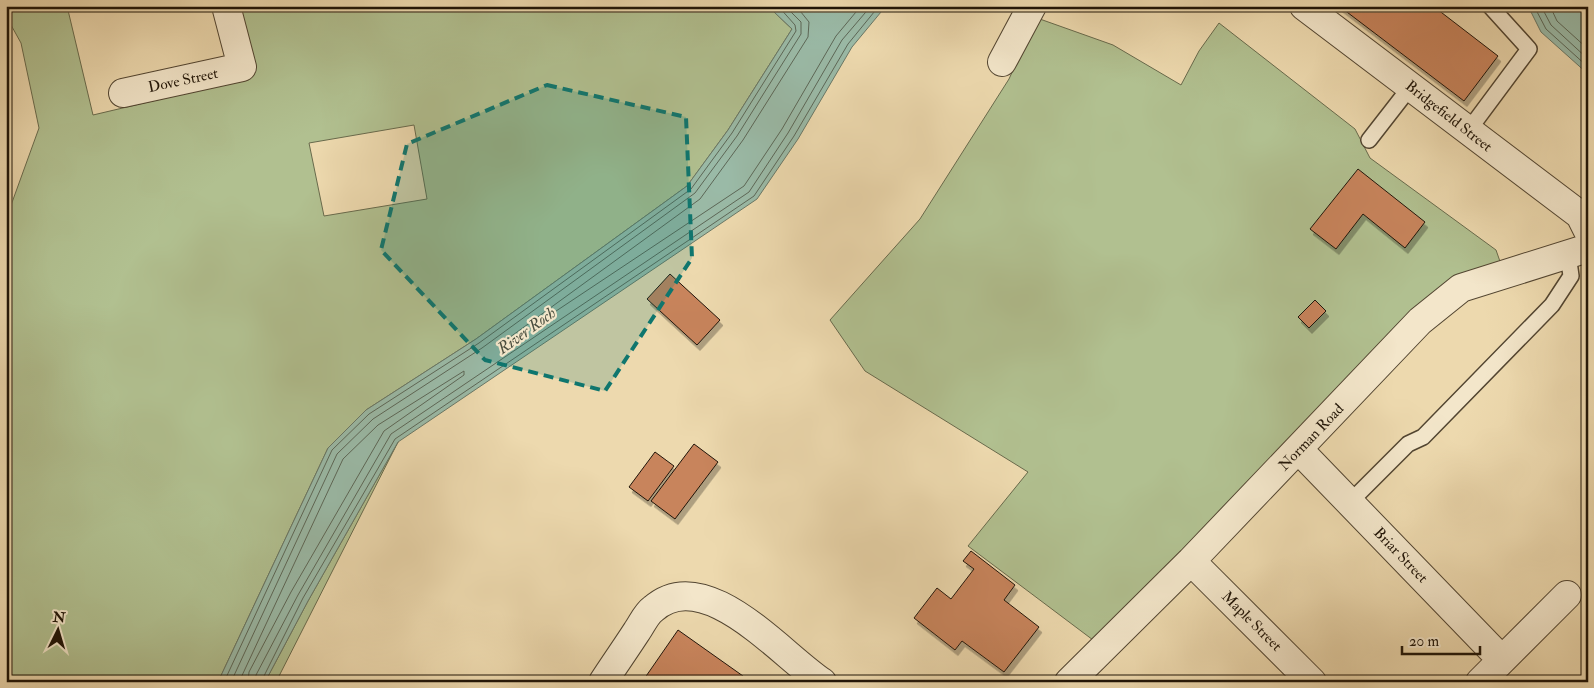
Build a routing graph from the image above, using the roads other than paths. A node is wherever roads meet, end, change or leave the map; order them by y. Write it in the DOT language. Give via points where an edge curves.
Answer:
graph roads {
  1 [pos="226,6"];
  2 [pos="1032,6"];
  3 [pos="1304,6"];
  4 [pos="1490,6"];
  5 [pos="1002,62"];
  6 [pos="1411,86"];
  7 [pos="124,93"];
  8 [pos="1468,131"];
  9 [pos="1370,140"];
  10 [pos="1588,231"];
  11 [pos="1578,251"];
  12 [pos="1299,450"];
  13 [pos="1350,502"];
  14 [pos="1191,561"];
  15 [pos="1567,595"];
  16 [pos="1502,660"];
  17 [pos="1080,678"];
  18 [pos="819,681"];
  19 [pos="603,682"];
  20 [pos="1312,682"];
  21 [pos="1480,682"];
  1 -- 7 [label="street, Dove Street" via="242,67"];
  2 -- 5 [label="street"];
  3 -- 6 [label="street, Bridgefield Street"];
  4 -- 8 [label="lane" via="1529,49"];
  6 -- 8 [label="street, Bridgefield Street"];
  6 -- 9 [label="lane"];
  8 -- 10 [label="street, Bridgefield Street" via="1580,215"];
  11 -- 12 [label="street, Norman Road" via="1461,288 1420,321"];
  11 -- 13 [label="lane" via="1571,276 1552,305 1423,437 1408,444"];
  12 -- 13 [label="street, Briar Street"];
  12 -- 14 [label="street, Norman Road"];
  13 -- 16 [label="street, Briar Street"];
  14 -- 17 [label="street, Norman Road"];
  14 -- 20 [label="street, Maple Street"];
  15 -- 16 [label="street"];
  16 -- 21 [label="street"];
  18 -- 19 [label="street" via="725,606 684,586 651,610"];
}
